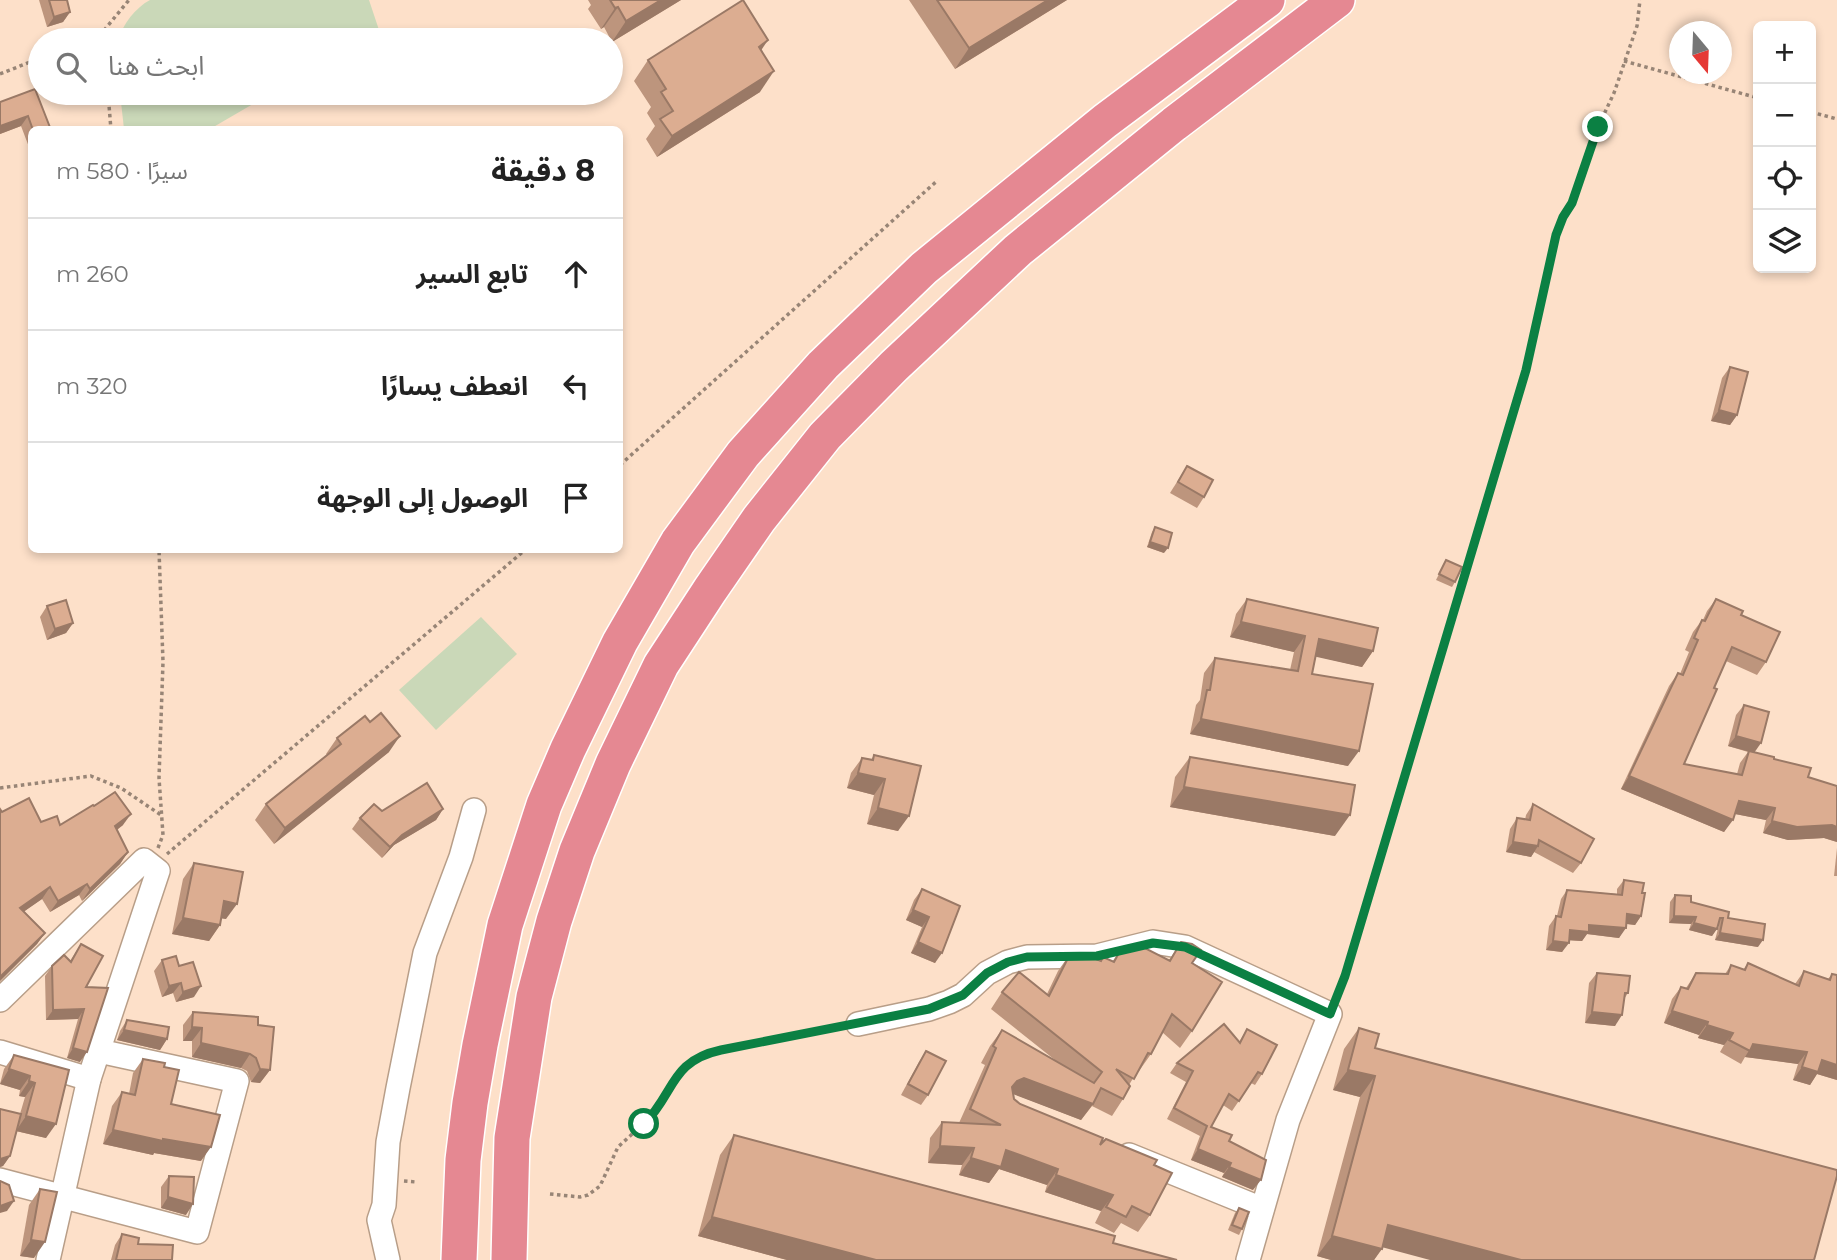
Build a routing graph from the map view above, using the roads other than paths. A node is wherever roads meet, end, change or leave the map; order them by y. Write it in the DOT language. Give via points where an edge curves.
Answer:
graph roads {
  1 [pos="1267,0"];
  2 [pos="1337,0"];
  3 [pos="474,810"];
  4 [pos="0,1000"];
  5 [pos="858,1024"];
  6 [pos="99,1051"];
  7 [pos="0,1052"];
  8 [pos="89,1079"];
  9 [pos="1113,1148"];
  10 [pos="0,1180"];
  11 [pos="62,1197"];
  12 [pos="1262,1209"];
  13 [pos="48,1260"];
  14 [pos="388,1260"];
  15 [pos="459,1260"];
  16 [pos="509,1260"];
  17 [pos="1248,1260"];
  1 -- 15 [label="highway" via="1105,121 924,268 823,365 743,454 678,542 620,642 573,738 544,805 509,913 470,1103"];
  2 -- 16 [label="highway" via="1018,250 825,436 710,590 661,665 613,764 554,922 534,997 512,1138"];
  3 -- 14 [label="street" via="425,953 400,1074 379,1220"];
  4 -- 6 [label="street" via="144,860 158,871"];
  5 -- 12 [label="street" via="949,1002 987,973 1027,957 1097,956 1153,943 1185,947 1330,1014 1289,1120"];
  6 -- 8 [label="street"];
  6 -- 11 [label="street" via="237,1081 197,1232"];
  7 -- 8 [label="street"];
  8 -- 11 [label="street"];
  9 -- 12 [label="street"];
  10 -- 11 [label="street"];
  11 -- 13 [label="street"];
  12 -- 17 [label="street"];
}
